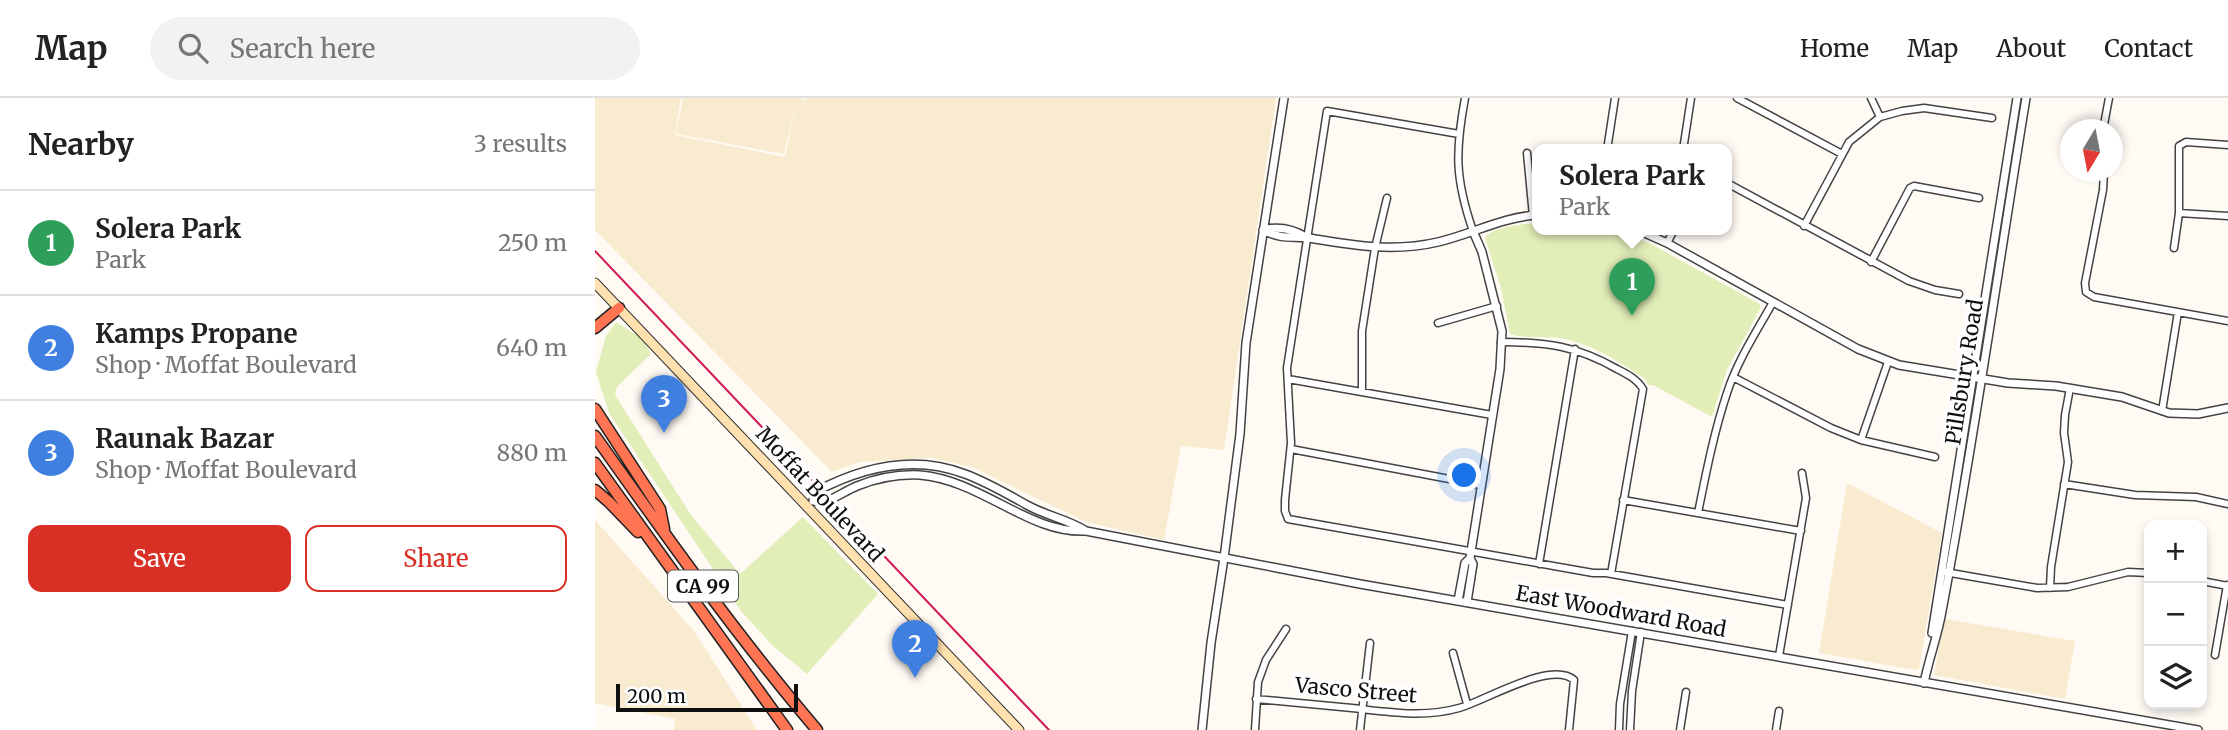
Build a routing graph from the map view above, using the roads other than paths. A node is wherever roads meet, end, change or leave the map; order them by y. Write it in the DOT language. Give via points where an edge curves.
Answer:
graph roads {
  1 [pos="1284,98"];
  2 [pos="1465,98"];
  3 [pos="1615,98"];
  4 [pos="1691,98"];
  5 [pos="1737,98"];
  6 [pos="1871,98"];
  7 [pos="2017,98"];
  8 [pos="2026,98"];
  9 [pos="2109,98"];
  10 [pos="1880,117"];
  11 [pos="1992,118"];
  12 [pos="2105,119"];
  13 [pos="1459,134"];
  14 [pos="1608,144"];
  15 [pos="1684,144"];
  16 [pos="2228,145"];
  17 [pos="1527,153"];
  18 [pos="1842,154"];
  19 [pos="2103,182"];
  20 [pos="1732,186"];
  21 [pos="1532,192"];
  22 [pos="1387,198"];
  23 [pos="1979,198"];
  24 [pos="2179,213"];
  25 [pos="2228,216"];
  26 [pos="1532,217"];
  27 [pos="1804,226"];
  28 [pos="1263,230"];
  29 [pos="1473,231"];
  30 [pos="1649,235"];
  31 [pos="1671,235"];
  32 [pos="1307,237"];
  33 [pos="1667,243"];
  34 [pos="1375,248"];
  35 [pos="2174,248"];
  36 [pos="1871,262"];
  37 [pos="595,283"];
  38 [pos="1959,295"];
  39 [pos="1773,302"];
  40 [pos="1497,306"];
  41 [pos="619,308"];
  42 [pos="2178,312"];
  43 [pos="2228,321"];
  44 [pos="1439,323"];
  45 [pos="595,328"];
  46 [pos="1501,342"];
  47 [pos="1575,349"];
  48 [pos="1888,362"];
  49 [pos="1733,377"];
  50 [pos="1977,378"];
  51 [pos="1288,379"];
  52 [pos="2070,388"];
  53 [pos="1362,391"];
  54 [pos="2228,408"];
  55 [pos="595,409"];
  56 [pos="2162,411"];
  57 [pos="1492,415"];
  58 [pos="595,436"];
  59 [pos="1861,440"];
  60 [pos="1291,449"];
  61 [pos="1935,457"];
  62 [pos="595,463"];
  63 [pos="1802,473"];
  64 [pos="2064,484"];
  65 [pos="1481,485"];
  66 [pos="595,490"];
  67 [pos="1623,500"];
  68 [pos="810,504"];
  69 [pos="2228,504"];
  70 [pos="1698,513"];
  71 [pos="1086,531"];
  72 [pos="1801,531"];
  73 [pos="665,535"];
  74 [pos="1470,555"];
  75 [pos="1224,558"];
  76 [pos="1539,564"];
  77 [pos="671,568"];
  78 [pos="1945,572"];
  79 [pos="2144,573"];
  80 [pos="1611,574"];
  81 [pos="2207,582"];
  82 [pos="2227,586"];
  83 [pos="2049,588"];
  84 [pos="1462,602"];
  85 [pos="1788,605"];
  86 [pos="1286,629"];
  87 [pos="1632,631"];
  88 [pos="1641,632"];
  89 [pos="1370,642"];
  90 [pos="1453,653"];
  91 [pos="2215,655"];
  92 [pos="1779,656"];
  93 [pos="1924,682"];
  94 [pos="1686,692"];
  95 [pos="1256,699"];
  96 [pos="1467,704"];
  97 [pos="1362,709"];
  98 [pos="1779,711"];
  99 [pos="2150,726"];
  100 [pos="787,730"];
  101 [pos="817,730"];
  102 [pos="1019,730"];
  103 [pos="1202,730"];
  104 [pos="1255,730"];
  105 [pos="1360,730"];
  106 [pos="1569,730"];
  107 [pos="1619,730"];
  108 [pos="1630,730"];
  109 [pos="1680,730"];
  110 [pos="1776,730"];
  111 [pos="2198,730"];
  1 -- 28 [label="street"];
  2 -- 13 [label="street"];
  3 -- 14 [label="street"];
  4 -- 15 [label="street"];
  5 -- 18 [label="street"];
  6 -- 10 [label="street"];
  7 -- 50 [label="street, Pillsbury Road"];
  8 -- 50 [label="street, Pillsbury Road"];
  9 -- 12 [label="street"];
  10 -- 11 [label="street" via="1924,108"];
  10 -- 18 [label="street"];
  13 -- 29 [label="street" via="1458,174"];
  13 -- 32 [label="street" via="1327,111"];
  16 -- 24 [label="street" via="2182,144 2178,152"];
  17 -- 21 [label="street"];
  18 -- 27 [label="street"];
  19 -- 42 [label="street" via="2086,292"];
  20 -- 27 [label="street"];
  22 -- 34 [label="street"];
  23 -- 36 [label="street" via="1910,188"];
  24 -- 25 [label="street"];
  24 -- 35 [label="street"];
  26 -- 29 [label="street"];
  27 -- 36 [label="street"];
  28 -- 32 [label="street" via="1274,227"];
  28 -- 75 [label="street" via="1246,343"];
  29 -- 34 [label="street" via="1437,242"];
  29 -- 40 [label="street"];
  30 -- 33 [label="street"];
  31 -- 33 [label="street"];
  32 -- 34 [label="street"];
  32 -- 51 [label="street"];
  33 -- 39 [label="street"];
  34 -- 53 [label="street" via="1362,331"];
  36 -- 38 [label="street" via="1909,281"];
  37 -- 41 [label="main road, Moffat Boulevard"];
  39 -- 48 [label="street"];
  39 -- 49 [label="street"];
  40 -- 44 [label="street"];
  40 -- 46 [label="street"];
  41 -- 45 [label="highway"];
  41 -- 68 [label="main road, Moffat Boulevard"];
  42 -- 43 [label="street"];
  42 -- 56 [label="street"];
  46 -- 47 [label="street" via="1539,342"];
  46 -- 57 [label="street"];
  47 -- 67 [label="street" via="1599,358 1643,389"];
  47 -- 76 [label="street"];
  48 -- 50 [label="street"];
  48 -- 59 [label="street"];
  49 -- 59 [label="street"];
  49 -- 70 [label="street"];
  50 -- 52 [label="street"];
  50 -- 78 [label="street, Pillsbury Road"];
  51 -- 53 [label="street"];
  51 -- 60 [label="street"];
  52 -- 56 [label="street" via="2122,397"];
  52 -- 64 [label="street"];
  53 -- 57 [label="street"];
  54 -- 56 [label="street" via="2183,415"];
  55 -- 73 [label="highway" via="660,509"];
  57 -- 65 [label="street"];
  58 -- 73 [label="highway, CA 99"];
  59 -- 61 [label="street"];
  60 -- 65 [label="street"];
  60 -- 74 [label="street" via="1285,500 1288,519"];
  62 -- 77 [label="highway, CA 99"];
  63 -- 72 [label="street" via="1806,498"];
  64 -- 69 [label="street"];
  64 -- 83 [label="street"];
  65 -- 74 [label="street"];
  66 -- 77 [label="highway"];
  67 -- 70 [label="street"];
  67 -- 80 [label="street"];
  68 -- 71 [label="street, East Woodward Road" via="876,479 920,475 960,484 1048,526"];
  68 -- 71 [label="street, East Woodward Road" via="815,492 856,472 921,464 962,472"];
  68 -- 102 [label="main road, Moffat Boulevard"];
  70 -- 72 [label="street"];
  71 -- 75 [label="street, East Woodward Road"];
  72 -- 85 [label="street"];
  73 -- 101 [label="highway, CA 99"];
  74 -- 76 [label="street"];
  74 -- 84 [label="street" via="1473,564"];
  75 -- 84 [label="street, East Woodward Road"];
  75 -- 103 [label="street"];
  76 -- 80 [label="street"];
  77 -- 100 [label="highway, CA 99"];
  78 -- 83 [label="street"];
  78 -- 93 [label="street, Pillsbury Road" via="1942,614"];
  79 -- 83 [label="street" via="2115,574"];
  80 -- 85 [label="street"];
  81 -- 82 [label="street"];
  82 -- 91 [label="street"];
  84 -- 87 [label="street, East Woodward Road"];
  85 -- 92 [label="street"];
  86 -- 95 [label="street" via="1266,660"];
  87 -- 88 [label="street, East Woodward Road"];
  87 -- 107 [label="street"];
  88 -- 92 [label="street, East Woodward Road"];
  88 -- 108 [label="street"];
  89 -- 97 [label="street"];
  90 -- 96 [label="street"];
  92 -- 93 [label="street, East Woodward Road"];
  93 -- 99 [label="street, East Woodward Road"];
  94 -- 109 [label="street"];
  95 -- 97 [label="street, Vasco Street"];
  95 -- 104 [label="street"];
  96 -- 97 [label="street, Vasco Street" via="1427,714"];
  96 -- 106 [label="street, Vasco Street" via="1561,674 1574,680"];
  97 -- 105 [label="street"];
  98 -- 110 [label="street"];
  99 -- 111 [label="street, East Woodward Road"];
}
